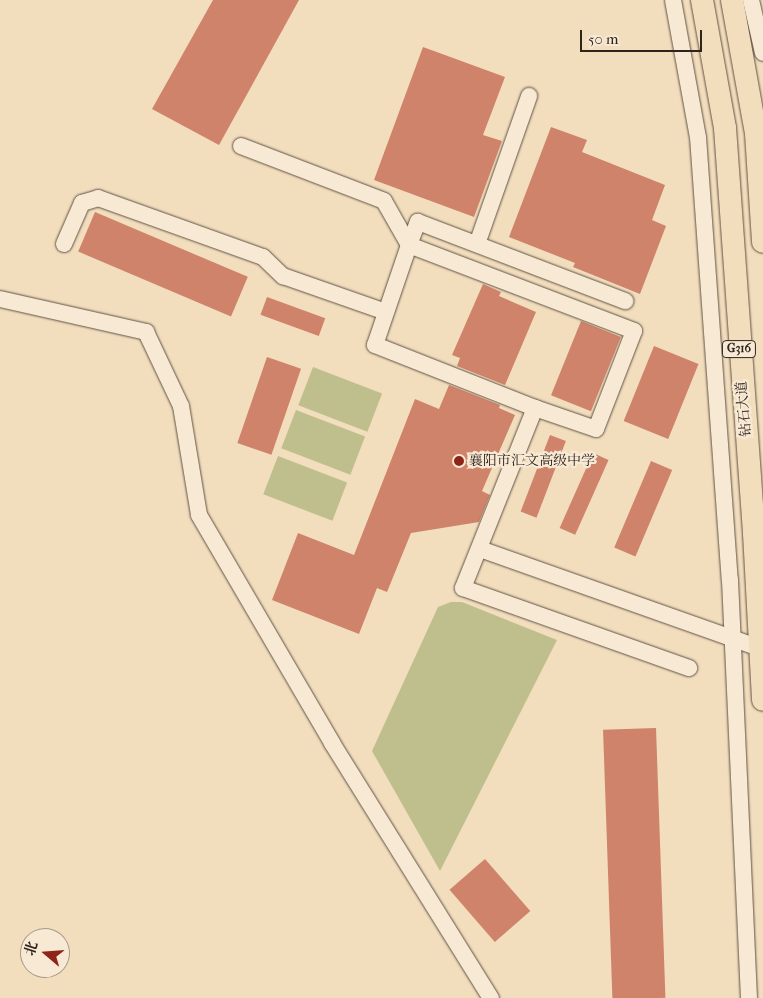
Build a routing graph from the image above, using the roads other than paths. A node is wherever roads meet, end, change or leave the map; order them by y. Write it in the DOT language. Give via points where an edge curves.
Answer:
graph roads {
  1 [pos="673,0"];
  2 [pos="702,0"];
  3 [pos="732,0"];
  4 [pos="752,0"];
  5 [pos="763,53"];
  6 [pos="529,96"];
  7 [pos="241,146"];
  8 [pos="763,242"];
  9 [pos="64,244"];
  10 [pos="476,244"];
  11 [pos="409,245"];
  12 [pos="0,299"];
  13 [pos="625,300"];
  14 [pos="386,312"];
  15 [pos="535,408"];
  16 [pos="480,549"];
  17 [pos="733,637"];
  18 [pos="760,648"];
  19 [pos="689,668"];
  20 [pos="763,700"];
  21 [pos="491,998"];
  22 [pos="749,998"];
  1 -- 17 [label="street" via="698,137"];
  2 -- 18 [label="highway, 钻石大道 / G316" via="725,128"];
  3 -- 8 [label="highway" via="756,133"];
  4 -- 5 [label="street"];
  6 -- 10 [label="street"];
  7 -- 11 [label="street" via="384,200"];
  9 -- 14 [label="street" via="82,203 98,198 263,257 283,276"];
  10 -- 11 [label="street" via="418,222"];
  10 -- 13 [label="street"];
  11 -- 14 [label="street"];
  11 -- 15 [label="street" via="634,331 596,429"];
  12 -- 21 [label="street" via="146,332 181,406 199,515 332,743"];
  14 -- 15 [label="street" via="374,345"];
  15 -- 16 [label="street"];
  16 -- 17 [label="street"];
  16 -- 19 [label="street" via="463,588"];
  17 -- 18 [label="street"];
  17 -- 22 [label="street"];
  18 -- 20 [label="highway, 钻石大道 / G316"];
}
